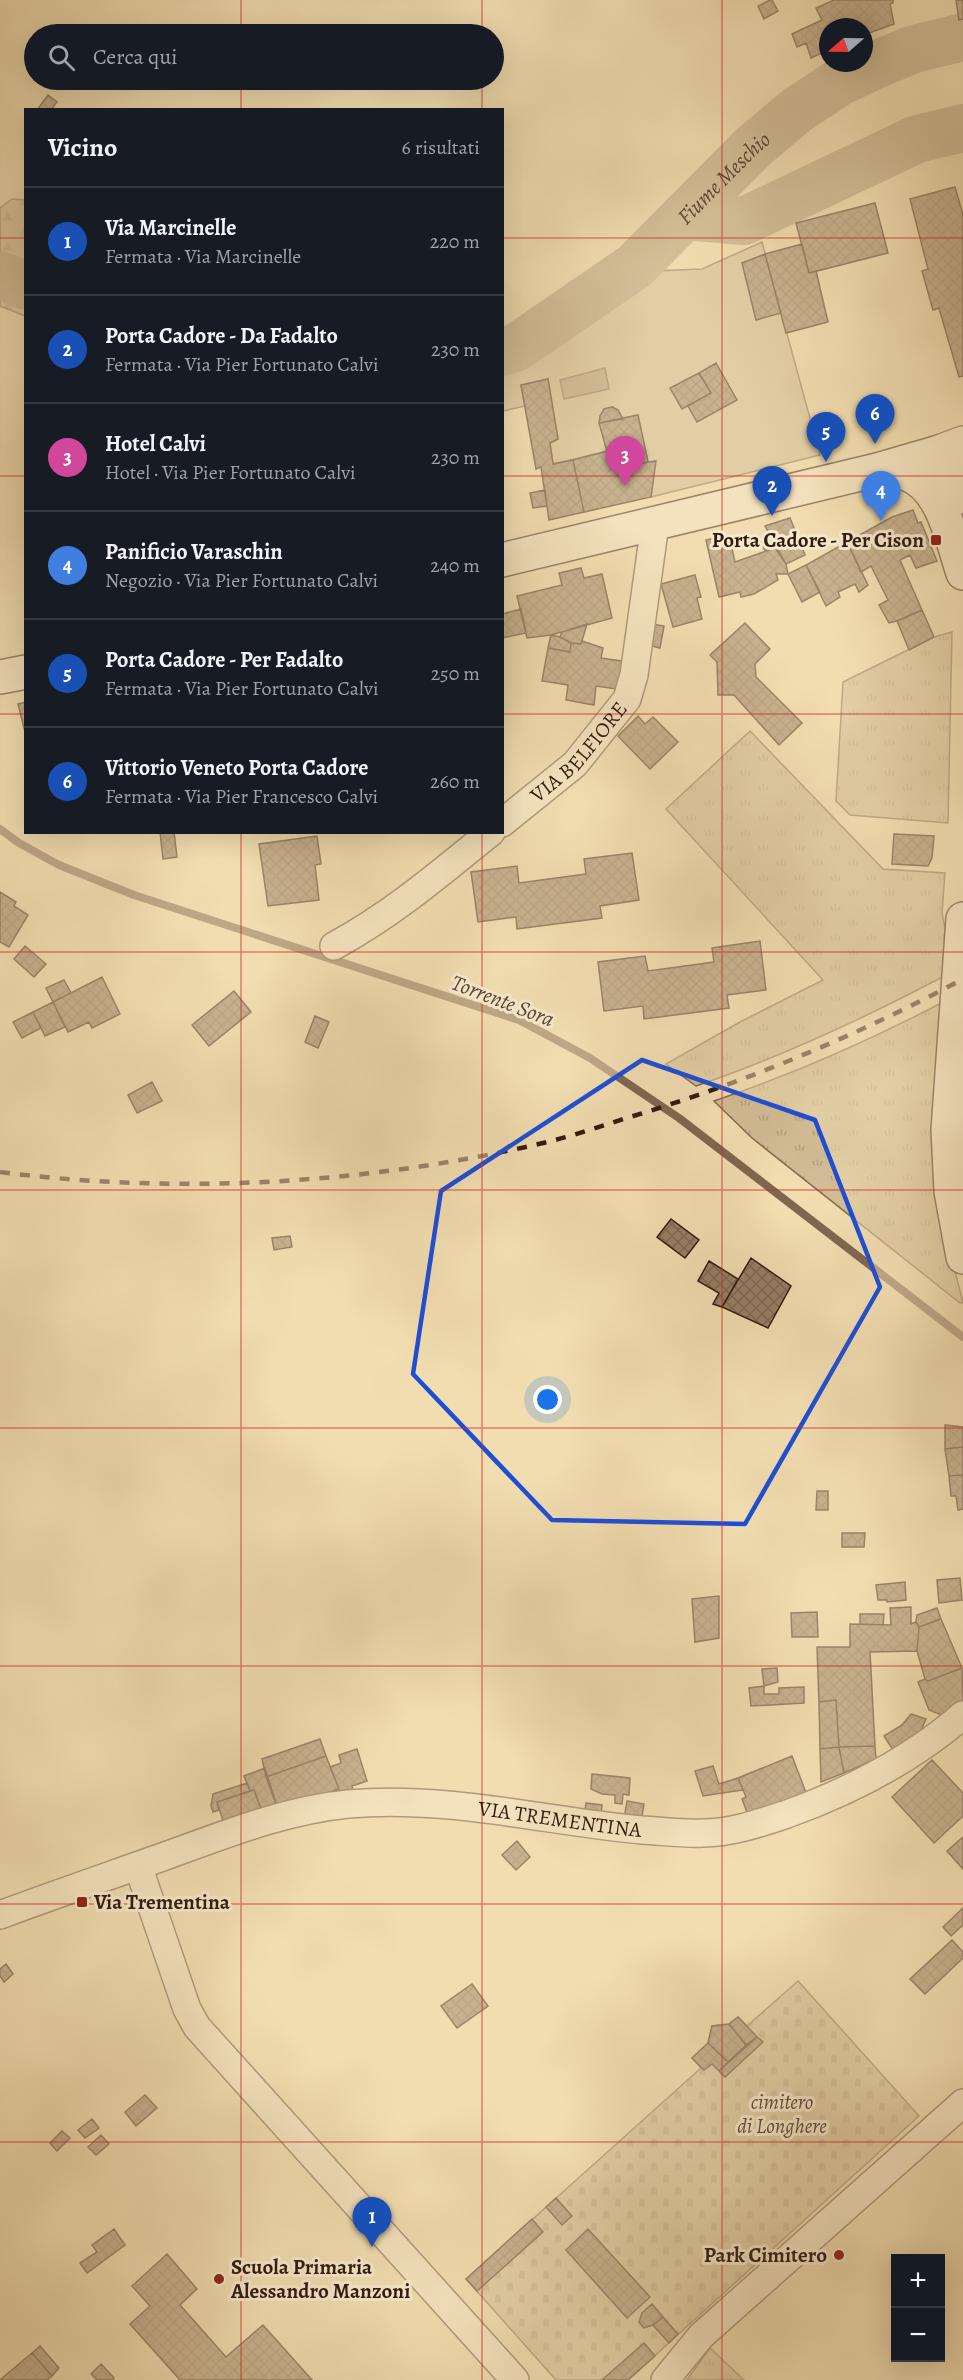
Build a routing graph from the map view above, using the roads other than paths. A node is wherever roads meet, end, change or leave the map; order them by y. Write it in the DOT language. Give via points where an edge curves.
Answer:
graph roads {
  1 [pos="951,448"];
  2 [pos="877,471"];
  3 [pos="953,506"];
  4 [pos="655,524"];
  5 [pos="504,561"];
  6 [pos="963,573"];
  7 [pos="24,672"];
  8 [pos="0,677"];
  9 [pos="504,821"];
  10 [pos="489,834"];
  11 [pos="963,919"];
  12 [pos="334,946"];
  13 [pos="959,1048"];
  14 [pos="963,1257"];
  15 [pos="963,1715"];
  16 [pos="138,1866"];
  17 [pos="0,1915"];
  18 [pos="963,2103"];
  19 [pos="515,2380"];
  20 [pos="665,2380"];
  1 -- 2 [label="main road"];
  1 -- 3 [label="main road" via="956,476"];
  2 -- 3 [label="main road" via="906,473"];
  2 -- 4 [label="main road"];
  3 -- 6 [label="main road"];
  4 -- 5 [label="main road"];
  4 -- 9 [label="street, VIA BELFIORE" via="634,675 627,699 574,764"];
  7 -- 8 [label="main road"];
  10 -- 12 [label="street" via="404,903"];
  11 -- 13 [label="main road"];
  13 -- 14 [label="main road" via="948,1130 948,1166"];
  15 -- 16 [label="street, VIA TREMENTINA" via="941,1735 894,1766 833,1798 754,1825 704,1833 613,1827 453,1805 347,1804 236,1830"];
  16 -- 17 [label="street, VIA TREMENTINA"];
  16 -- 19 [label="street" via="187,2009 197,2027"];
  18 -- 20 [label="street" via="701,2336"];
}
